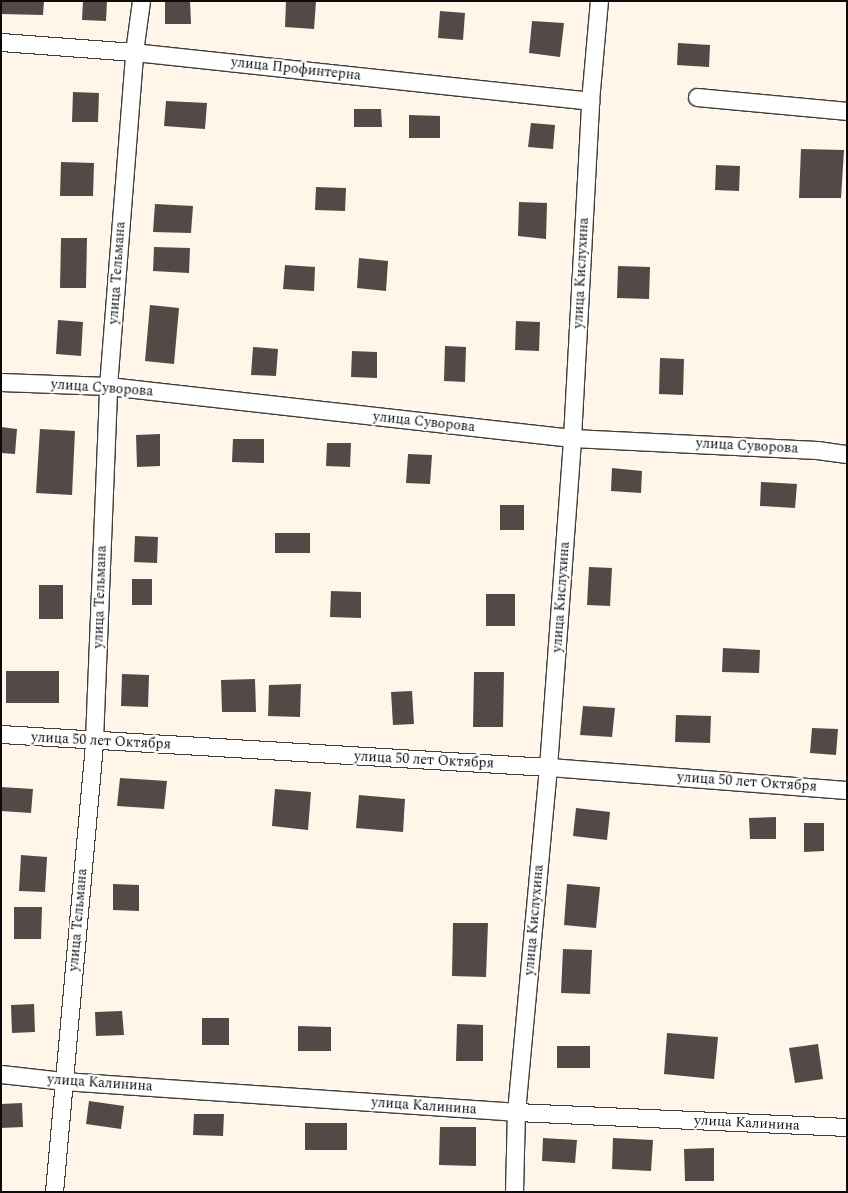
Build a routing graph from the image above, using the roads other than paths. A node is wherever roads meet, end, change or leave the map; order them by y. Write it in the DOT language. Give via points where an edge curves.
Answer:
graph roads {
  1 [pos="141,1"];
  2 [pos="599,1"];
  3 [pos="1,42"];
  4 [pos="134,52"];
  5 [pos="697,97"];
  6 [pos="590,101"];
  7 [pos="847,112"];
  8 [pos="1,382"];
  9 [pos="108,386"];
  10 [pos="572,438"];
  11 [pos="847,454"];
  12 [pos="1,734"];
  13 [pos="94,740"];
  14 [pos="548,767"];
  15 [pos="847,790"];
  16 [pos="1,1074"];
  17 [pos="62,1081"];
  18 [pos="516,1112"];
  19 [pos="847,1127"];
  20 [pos="54,1192"];
  21 [pos="514,1192"];
  1 -- 4 [label="street, улица Тельмана"];
  2 -- 6 [label="street, улица Кислухина"];
  3 -- 4 [label="street, улица Профинтерна"];
  4 -- 6 [label="street, улица Профинтерна"];
  4 -- 9 [label="street, улица Тельмана"];
  5 -- 7 [label="street"];
  6 -- 10 [label="street, улица Кислухина"];
  8 -- 9 [label="street, улица Суворова"];
  9 -- 10 [label="street, улица Суворова"];
  9 -- 13 [label="street, улица Тельмана"];
  10 -- 11 [label="street, улица Суворова" via="817,450"];
  10 -- 14 [label="street, улица Кислухина"];
  12 -- 13 [label="street, улица 50 лет Октября"];
  13 -- 14 [label="street, улица 50 лет Октября"];
  13 -- 17 [label="street, улица Тельмана"];
  14 -- 15 [label="street, улица 50 лет Октября"];
  14 -- 18 [label="street, улица Кислухина"];
  16 -- 17 [label="street, улица Калинина"];
  17 -- 18 [label="street, улица Калинина"];
  17 -- 20 [label="street, улица Тельмана"];
  18 -- 19 [label="street, улица Калинина"];
  18 -- 21 [label="street, улица Кислухина"];
}
